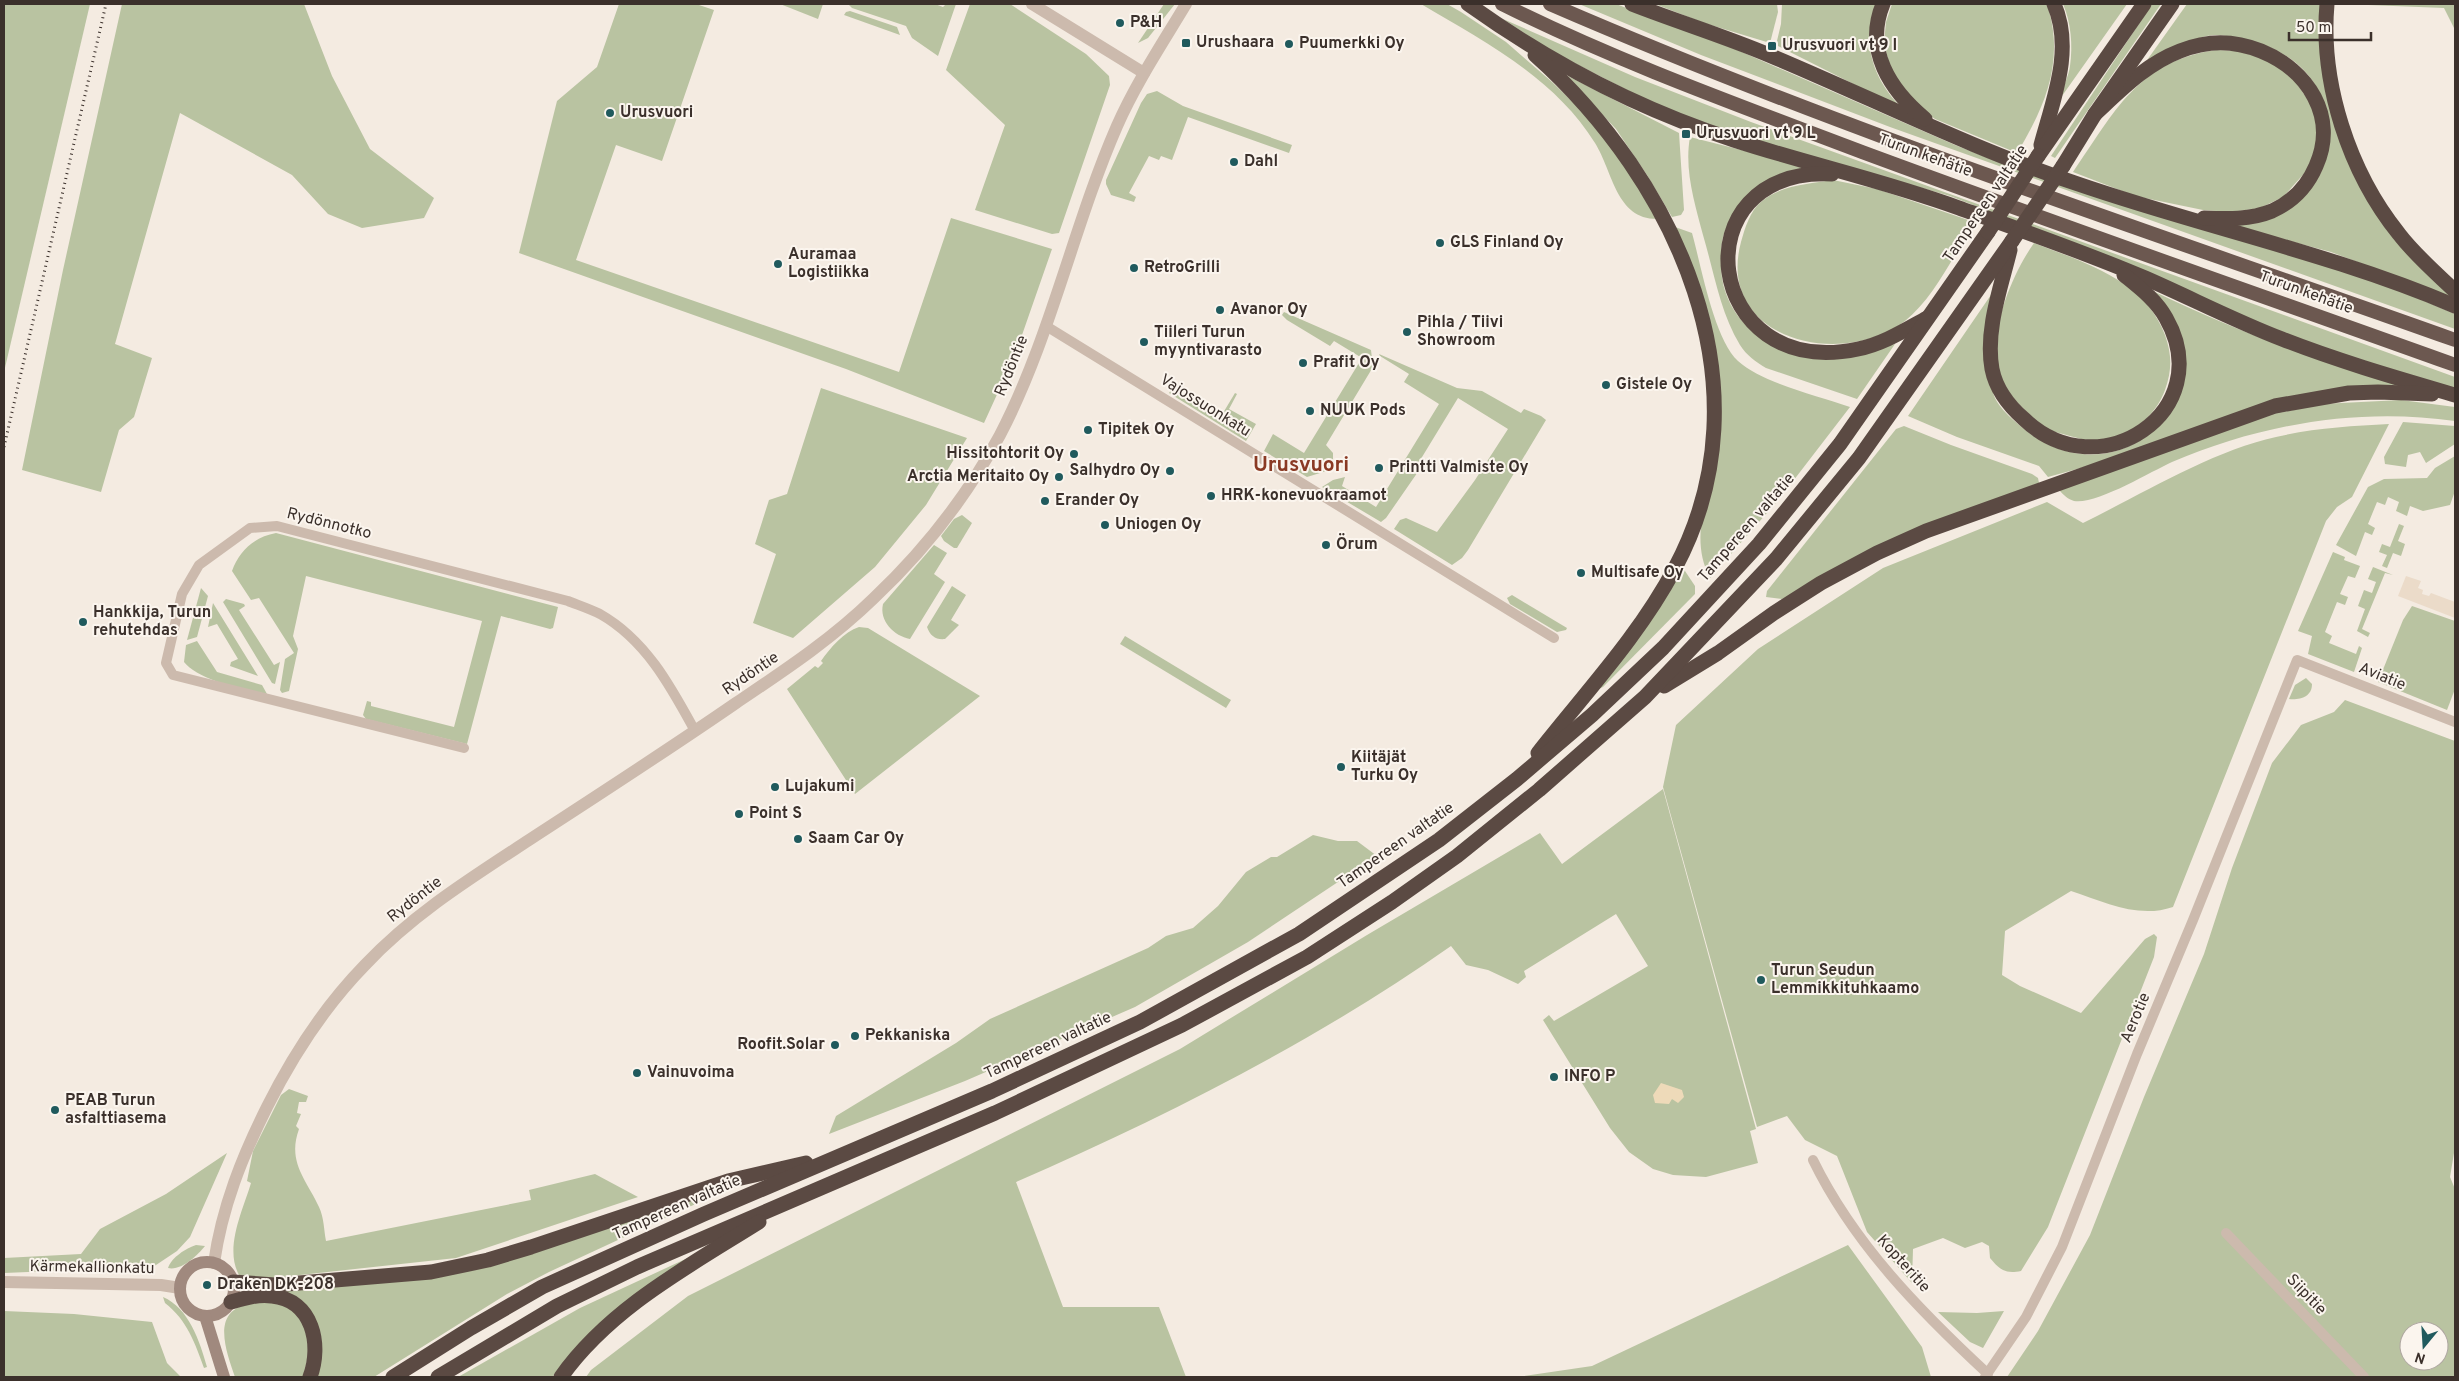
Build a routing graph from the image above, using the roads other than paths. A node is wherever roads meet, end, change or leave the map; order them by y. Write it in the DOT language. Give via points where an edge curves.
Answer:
graph roads {
  1 [pos="1032,4"];
  2 [pos="1186,4"];
  3 [pos="1468,4"];
  4 [pos="1502,4"];
  5 [pos="1550,4"];
  6 [pos="1632,4"];
  7 [pos="1883,4"];
  8 [pos="2054,4"];
  9 [pos="2144,4"];
  10 [pos="2172,4"];
  11 [pos="2327,4"];
  12 [pos="1511,34"];
  13 [pos="1144,73"];
  14 [pos="2095,114"];
  15 [pos="1935,128"];
  16 [pos="2038,156"];
  17 [pos="1848,174"];
  18 [pos="2178,216"];
  19 [pos="2012,241"];
  20 [pos="2113,266"];
  21 [pos="2455,291"];
  22 [pos="2455,306"];
  23 [pos="1932,316"];
  24 [pos="1046,326"];
  25 [pos="2455,340"];
  26 [pos="2455,365"];
  27 [pos="2455,395"];
  28 [pos="1554,638"];
  29 [pos="2297,660"];
  30 [pos="1645,697"];
  31 [pos="2455,722"];
  32 [pos="695,731"];
  33 [pos="464,748"];
  34 [pos="1517,779"];
  35 [pos="847,1154"];
  36 [pos="1813,1160"];
  37 [pos="803,1194"];
  38 [pos="2226,1233"];
  39 [pos="214,1263"];
  40 [pos="4,1282"];
  41 [pos="233,1282"];
  42 [pos="180,1288"];
  43 [pos="231,1302"];
  44 [pos="205,1316"];
  45 [pos="1986,1375"];
  46 [pos="224,1377"];
  47 [pos="310,1377"];
  48 [pos="394,1377"];
  49 [pos="438,1377"];
  50 [pos="561,1377"];
  51 [pos="2364,1377"];
  1 -- 13 [label="street"];
  2 -- 13 [label="street, Rydöntie"];
  3 -- 12 [label="highway"];
  4 -- 26 [label="highway, Turun kehätie" via="1646,69 1764,115"];
  5 -- 25 [label="highway, Turun kehätie" via="1652,48 1871,131"];
  6 -- 15 [label="highway" via="1769,55"];
  7 -- 15 [label="highway" via="1877,43 1885,72 1896,91"];
  8 -- 16 [label="highway" via="2063,36 2062,55"];
  9 -- 16 [label="highway, Tampereen valtatie"];
  10 -- 14 [label="highway"];
  11 -- 21 [label="highway" via="2328,54 2334,96 2361,173 2399,235"];
  12 -- 17 [label="highway" via="1650,109 1733,140"];
  12 -- 34 [label="highway" via="1587,106 1630,160 1654,198 1679,251 1704,324 1715,413 1706,488 1676,567 1640,624"];
  13 -- 24 [label="street, Rydöntie" via="1115,130"];
  14 -- 18 [label="highway" via="2140,73 2180,51 2203,44 2245,44 2273,56 2305,81 2319,104 2324,136 2319,161 2299,194 2279,207 2250,217"];
  14 -- 19 [label="highway, bridge"];
  15 -- 18 [label="highway" via="2076,184"];
  16 -- 23 [label="highway, Tampereen valtatie, bridge"];
  17 -- 20 [label="highway" via="1958,207"];
  17 -- 23 [label="highway" via="1810,174 1786,180 1767,189 1744,210 1734,226 1727,255 1730,285 1739,305 1755,325 1779,342 1799,349 1826,352 1856,350 1877,344"];
  18 -- 22 [label="highway" via="2327,258"];
  19 -- 20 [label="highway" via="1992,329 1994,375 2004,396 2027,422 2049,437 2075,446 2095,448 2114,445 2139,434 2164,408 2178,378 2178,348 2165,317 2150,297"];
  19 -- 30 [label="highway" via="1859,458 1776,559"];
  20 -- 27 [label="highway" via="2285,340"];
  23 -- 34 [label="highway, Tampereen valtatie" via="1840,444 1759,544 1662,648 1592,715"];
  24 -- 28 [label="street, Vajossuonkatu"];
  24 -- 32 [label="street, Rydöntie" via="988,457 965,494 924,547 874,599 815,650"];
  27 -- 30 [label="highway" via="2348,393 2275,406 1935,528 1877,553 1821,583 1718,653"];
  29 -- 31 [label="street, Aviatie"];
  29 -- 45 [label="street, Aerotie" via="2062,1247 2026,1317"];
  30 -- 37 [label="highway" via="1539,790 1457,856 1307,957 1182,1025 1080,1075"];
  32 -- 33 [label="street, Rydönnotko" via="668,682 647,654 624,631 599,614 568,601 277,526 250,528 199,565 182,594 166,663 173,675"];
  32 -- 39 [label="street, Rydöntie" via="430,906 349,982 301,1046 250,1142 229,1195"];
  34 -- 35 [label="highway, Tampereen valtatie" via="1439,840 1291,938 1140,1022"];
  35 -- 41 [label="highway" via="728,1181 530,1247 440,1270 276,1284"];
  35 -- 48 [label="highway, Tampereen valtatie" via="704,1214 542,1288"];
  36 -- 45 [label="street, Kopteritie" via="1838,1207 1874,1258"];
  37 -- 49 [label="highway" via="557,1306"];
  37 -- 50 [label="highway" via="636,1303 584,1348"];
  38 -- 51 [label="street, Siipitie"];
  39 -- 41 [label="main road" via="228,1272"];
  39 -- 42 [label="main road" via="202,1262 189,1268"];
  40 -- 42 [label="street, Kärmekallionkatu"];
  41 -- 43 [label="main road"];
  42 -- 44 [label="main road" via="185,1304"];
  43 -- 44 [label="main road" via="222,1311"];
  43 -- 47 [label="highway" via="255,1296 275,1296 299,1307 308,1318 314,1337 316,1354"];
  44 -- 46 [label="main road"];
}
